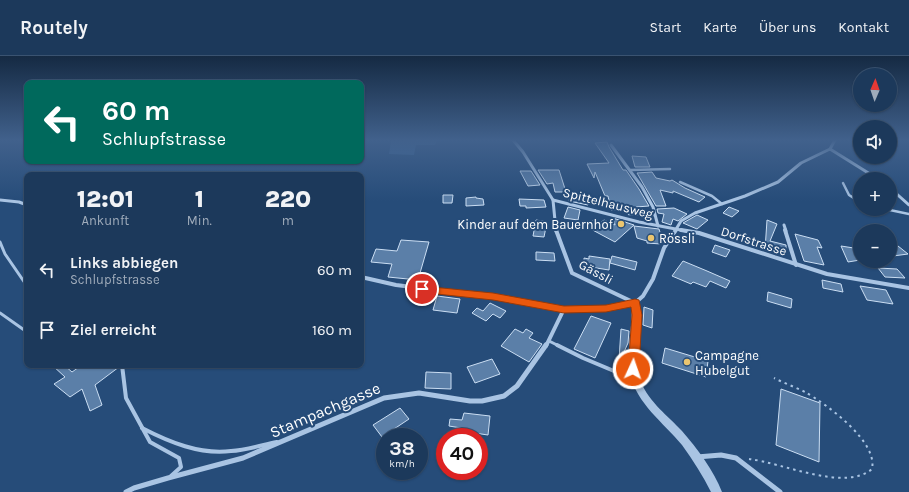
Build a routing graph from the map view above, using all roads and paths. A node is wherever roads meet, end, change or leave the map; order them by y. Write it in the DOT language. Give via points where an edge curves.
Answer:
graph roads {
  1 [pos="528,160"];
  2 [pos="623,160"];
  3 [pos="806,160"];
  4 [pos="849,160"];
  5 [pos="670,169"];
  6 [pos="630,170"];
  7 [pos="867,172"];
  8 [pos="680,182"];
  9 [pos="843,182"];
  10 [pos="897,194"];
  11 [pos="853,199"];
  12 [pos="0,200"];
  13 [pos="553,200"];
  14 [pos="24,204"];
  15 [pos="722,204"];
  16 [pos="909,205"];
  17 [pos="897,212"];
  18 [pos="629,214"];
  19 [pos="655,214"];
  20 [pos="909,214"];
  21 [pos="784,225"];
  22 [pos="658,226"];
  23 [pos="676,229"];
  24 [pos="0,242"];
  25 [pos="796,265"];
  26 [pos="364,278"];
  27 [pos="24,283"];
  28 [pos="909,288"];
  29 [pos="635,303"];
  30 [pos="564,309"];
  31 [pos="0,313"];
  32 [pos="24,330"];
  33 [pos="549,341"];
  34 [pos="122,368"];
  35 [pos="774,378"];
  36 [pos="636,380"];
  37 [pos="142,428"];
  38 [pos="284,441"];
  39 [pos="697,457"];
  40 [pos="736,458"];
  41 [pos="168,478"];
  42 [pos="126,492"];
  43 [pos="716,492"];
  44 [pos="780,492"];
  1 -- 13 [label="street, Spittelhausweg"];
  2 -- 6 [label="street, Spittelhausweg"];
  3 -- 15 [label="street" via="778,182"];
  4 -- 7 [label="street"];
  5 -- 6 [label="lane"];
  6 -- 19 [label="street, Spittelhausweg" via="642,187"];
  8 -- 15 [label="lane" via="712,196"];
  9 -- 11 [label="lane" via="845,191"];
  10 -- 16 [label="street"];
  12 -- 14 [label="street"];
  13 -- 22 [label="street, Spittelhausweg"];
  13 -- 29 [label="street, Gässli" via="556,233 572,274"];
  15 -- 23 [label="street" via="686,217"];
  17 -- 20 [label="lane"];
  18 -- 19 [label="lane"];
  19 -- 22 [label="street, Spittelhausweg"];
  21 -- 25 [label="street"];
  22 -- 23 [label="street, Spittelhausweg"];
  23 -- 25 [label="street, Dorfstrasse" via="698,233"];
  23 -- 29 [label="street" via="664,248 653,279 643,296"];
  24 -- 27 [label="lane"];
  25 -- 28 [label="street, Dorfstrasse" via="851,279"];
  26 -- 30 [label="street" via="396,285"];
  29 -- 30 [label="street" via="606,309"];
  29 -- 36 [label="street" via="637,315 633,364"];
  30 -- 33 [label="street, Stampachgasse"];
  31 -- 32 [label="lane"];
  33 -- 36 [label="lane" via="582,358"];
  33 -- 38 [label="street, Stampachgasse" via="517,386 510,393 497,399 482,402 419,393 384,398"];
  34 -- 37 [label="lane" via="126,398"];
  35 -- 40 [label="path" via="806,393 840,417 868,447 873,459 872,469 862,477 846,480 820,477 754,459"];
  36 -- 39 [label="street" via="647,401"];
  37 -- 38 [label="lane" via="165,440 206,451 218,452"];
  37 -- 41 [label="lane" via="150,442 179,458 181,467"];
  38 -- 41 [label="street, Stampachgasse" via="230,463"];
  39 -- 40 [label="street" via="721,455"];
  39 -- 43 [label="street"];
  40 -- 44 [label="street"];
  41 -- 42 [label="street, Stampachgasse"];
}
